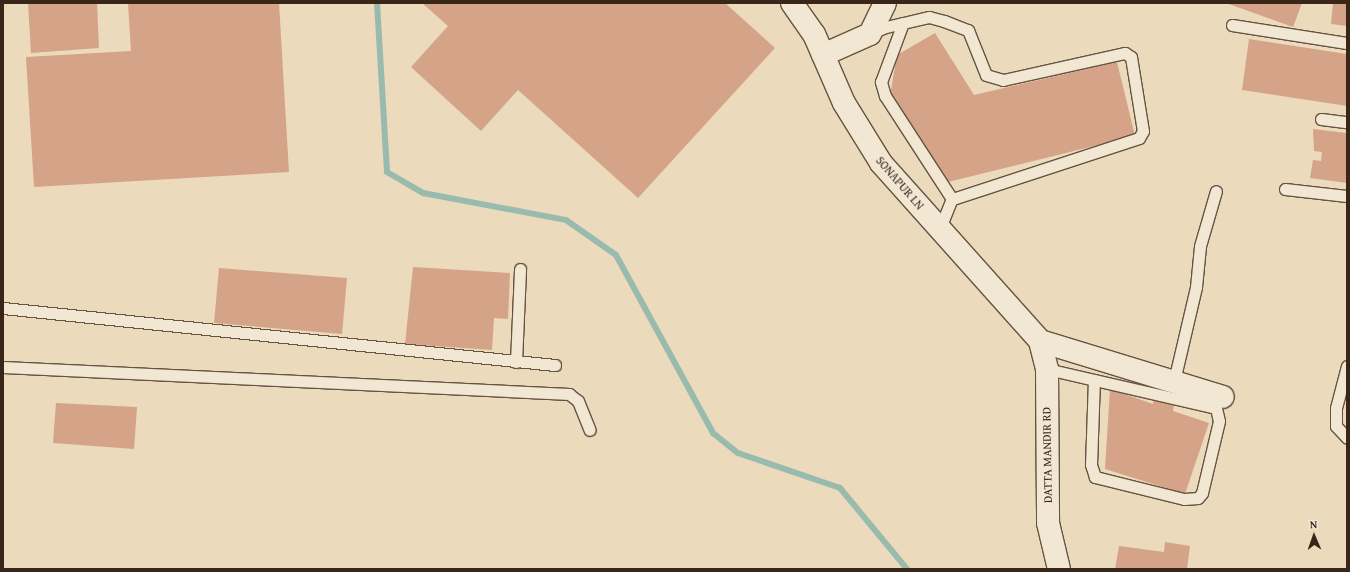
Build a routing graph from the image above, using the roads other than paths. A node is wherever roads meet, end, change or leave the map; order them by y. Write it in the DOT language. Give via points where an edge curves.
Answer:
graph roads {
  1 [pos="792,3"];
  2 [pos="885,3"];
  3 [pos="904,23"];
  4 [pos="1232,25"];
  5 [pos="870,34"];
  6 [pos="1347,43"];
  7 [pos="823,55"];
  8 [pos="1321,119"];
  9 [pos="1347,122"];
  10 [pos="1285,189"];
  11 [pos="1216,191"];
  12 [pos="1347,196"];
  13 [pos="952,199"];
  14 [pos="940,228"];
  15 [pos="520,269"];
  16 [pos="3,308"];
  17 [pos="1040,341"];
  18 [pos="516,362"];
  19 [pos="554,365"];
  20 [pos="1347,366"];
  21 [pos="3,367"];
  22 [pos="1047,369"];
  23 [pos="1094,380"];
  24 [pos="1174,381"];
  25 [pos="1223,397"];
  26 [pos="590,430"];
  27 [pos="1347,438"];
  28 [pos="1059,569"];
  1 -- 7 [label="street, SONAPUR LN"];
  2 -- 5 [label="street"];
  3 -- 5 [label="lane"];
  3 -- 13 [label="lane" via="881,82 885,96"];
  3 -- 13 [label="lane" via="929,17 968,30 986,75 1003,80 1119,53 1131,57 1144,119 1139,138"];
  4 -- 6 [label="lane"];
  5 -- 7 [label="street"];
  7 -- 14 [label="street, SONAPUR LN" via="844,103 881,163"];
  8 -- 9 [label="lane"];
  10 -- 12 [label="lane"];
  11 -- 24 [label="lane" via="1200,246 1196,287"];
  13 -- 14 [label="lane"];
  14 -- 17 [label="street, SONAPUR LN"];
  15 -- 18 [label="lane"];
  16 -- 18 [label="lane"];
  17 -- 22 [label="street, DATTA MANDIR RD"];
  17 -- 24 [label="street"];
  18 -- 19 [label="lane"];
  20 -- 27 [label="lane" via="1336,408 1336,426"];
  21 -- 26 [label="lane" via="569,394 578,401"];
  22 -- 23 [label="lane"];
  22 -- 28 [label="street, DATTA MANDIR RD" via="1048,523"];
  23 -- 23 [label="lane" via="1091,465 1095,477 1184,499 1198,498 1202,493 1219,421 1216,408"];
  24 -- 25 [label="street"];
}
